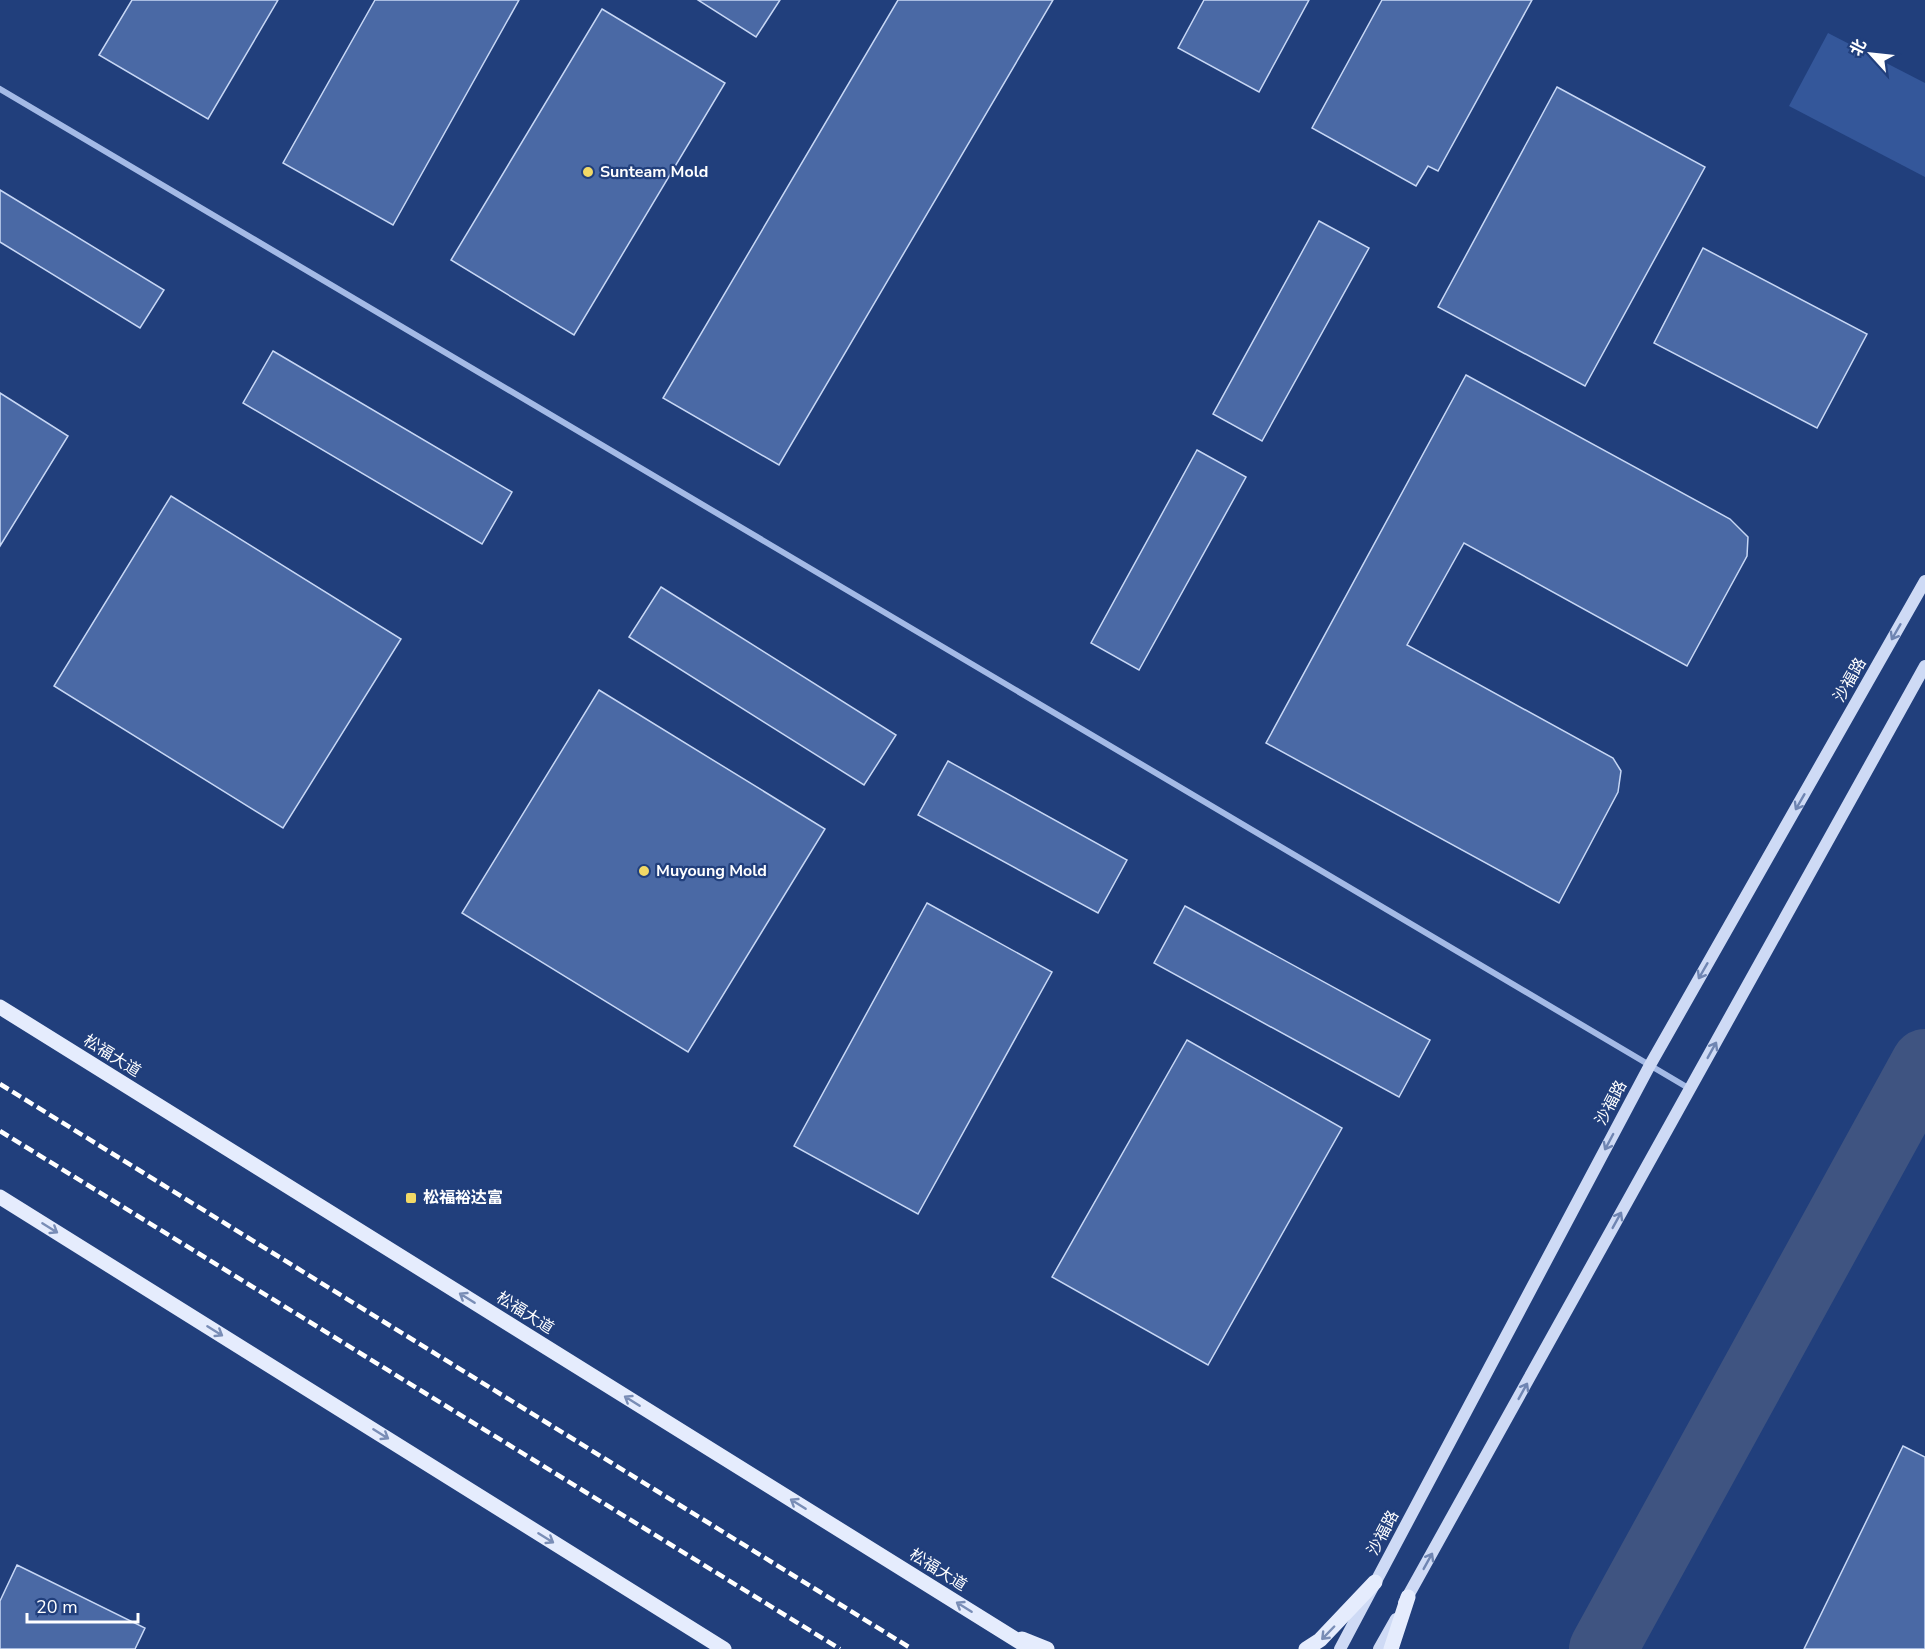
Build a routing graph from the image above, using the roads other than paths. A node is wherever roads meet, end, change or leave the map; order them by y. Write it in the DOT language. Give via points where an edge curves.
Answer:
graph roads {
  1 [pos="0,89"];
  2 [pos="1925,581"];
  3 [pos="1925,666"];
  4 [pos="0,1007"];
  5 [pos="1650,1065"];
  6 [pos="1690,1089"];
  7 [pos="0,1197"];
  8 [pos="1375,1582"];
  9 [pos="1408,1597"];
  10 [pos="1000,1630"];
  11 [pos="724,1649"];
  12 [pos="1031,1649"];
  13 [pos="1047,1649"];
  14 [pos="1306,1649"];
  15 [pos="1340,1649"];
  16 [pos="1379,1649"];
  17 [pos="1391,1649"];
  1 -- 5 [label="street"];
  2 -- 5 [label="street, 沙福路, one-way"];
  6 -- 3 [label="street, one-way"];
  10 -- 4 [label="main road, 松福大道, one-way"];
  5 -- 6 [label="street"];
  5 -- 8 [label="street, 沙福路, one-way"];
  9 -- 6 [label="street, one-way"];
  7 -- 11 [label="main road, one-way"];
  8 -- 14 [label="main road, one-way" via="1320,1640"];
  8 -- 15 [label="street, 沙福路"];
  9 -- 16 [label="street"];
  9 -- 17 [label="main road"];
  10 -- 12 [label="main road, 松福大道"];
  10 -- 13 [label="main road"];
}
